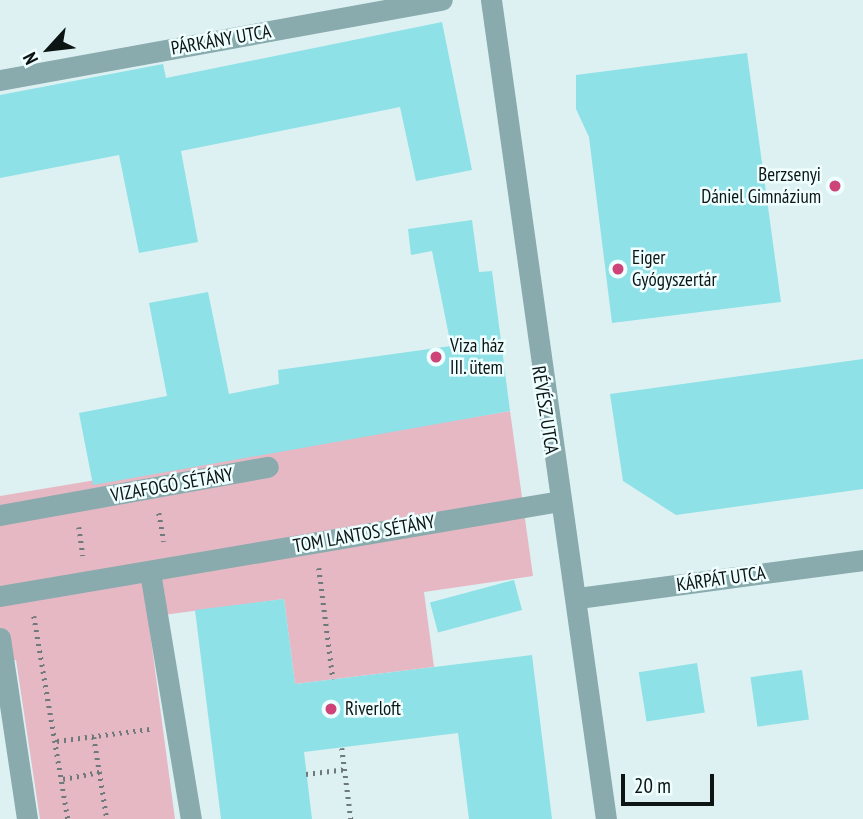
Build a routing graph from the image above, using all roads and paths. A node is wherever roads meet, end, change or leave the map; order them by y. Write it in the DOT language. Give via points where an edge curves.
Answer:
graph roads {
  1 [pos="442,0"];
  2 [pos="491,0"];
  3 [pos="388,5"];
  4 [pos="0,80"];
  5 [pos="268,467"];
  6 [pos="155,488"];
  7 [pos="560,501"];
  8 [pos="75,502"];
  9 [pos="0,515"];
  10 [pos="316,542"];
  11 [pos="863,560"];
  12 [pos="159,571"];
  13 [pos="86,580"];
  14 [pos="29,591"];
  15 [pos="0,596"];
  16 [pos="578,598"];
  17 [pos="0,638"];
  18 [pos="333,679"];
  19 [pos="175,726"];
  20 [pos="94,737"];
  21 [pos="57,741"];
  22 [pos="342,748"];
  23 [pos="345,769"];
  24 [pos="99,772"];
  25 [pos="306,774"];
  26 [pos="62,779"];
  27 [pos="27,819"];
  28 [pos="68,819"];
  29 [pos="107,819"];
  30 [pos="191,819"];
  31 [pos="351,819"];
  32 [pos="606,819"];
  1 -- 3 [label="street, PÁRKÁNY UTCA"];
  2 -- 7 [label="street, RÉVÉSZ UTCA"];
  3 -- 4 [label="street, PÁRKÁNY UTCA"];
  5 -- 6 [label="street, VIZAFOGÓ SÉTÁNY"];
  6 -- 8 [label="street, VIZAFOGÓ SÉTÁNY"];
  6 -- 12 [label="path"];
  7 -- 10 [label="street, TOM LANTOS SÉTÁNY"];
  7 -- 16 [label="street, RÉVÉSZ UTCA"];
  8 -- 9 [label="street, VIZAFOGÓ SÉTÁNY"];
  8 -- 13 [label="path"];
  10 -- 12 [label="street, TOM LANTOS SÉTÁNY"];
  10 -- 18 [label="path"];
  11 -- 16 [label="street, KÁRPÁT UTCA"];
  12 -- 13 [label="street, TOM LANTOS SÉTÁNY"];
  12 -- 19 [label="street"];
  13 -- 14 [label="street, TOM LANTOS SÉTÁNY"];
  14 -- 15 [label="street, TOM LANTOS SÉTÁNY"];
  14 -- 21 [label="path"];
  16 -- 32 [label="street, RÉVÉSZ UTCA"];
  17 -- 27 [label="street"];
  19 -- 20 [label="path"];
  19 -- 30 [label="street"];
  20 -- 21 [label="path"];
  20 -- 24 [label="path"];
  21 -- 26 [label="path"];
  22 -- 23 [label="path"];
  23 -- 25 [label="path"];
  23 -- 31 [label="path"];
  24 -- 26 [label="path"];
  24 -- 29 [label="path"];
  26 -- 28 [label="path"];
}
